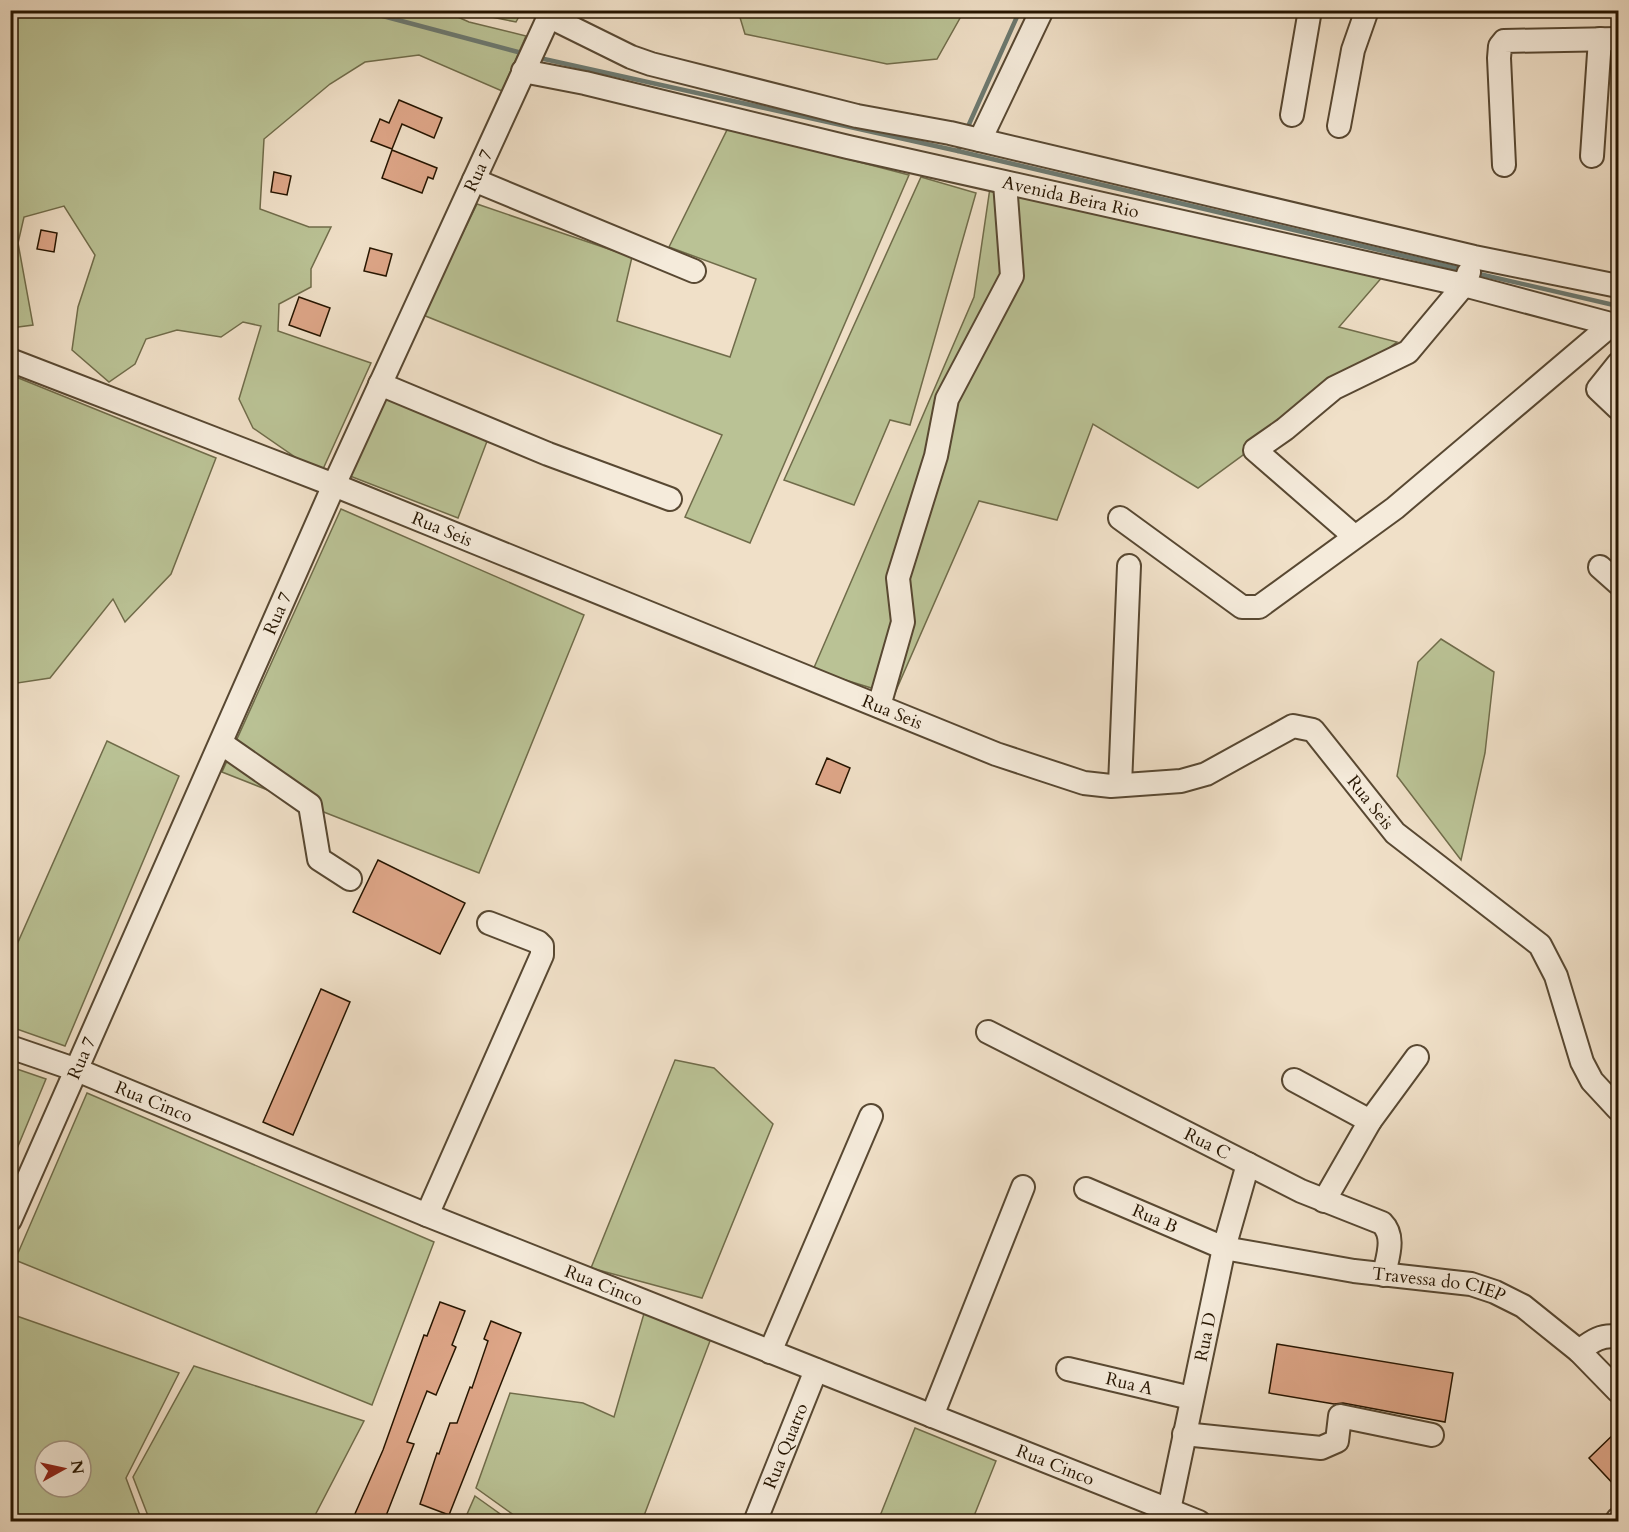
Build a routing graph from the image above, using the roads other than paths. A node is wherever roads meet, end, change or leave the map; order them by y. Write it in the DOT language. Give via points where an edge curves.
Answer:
graph roads {
  1 [pos="1042,10"];
  2 [pos="1310,10"];
  3 [pos="1367,10"];
  4 [pos="551,14"];
  5 [pos="1609,39"];
  6 [pos="523,71"];
  7 [pos="1292,115"];
  8 [pos="1339,126"];
  9 [pos="853,130"];
  10 [pos="970,138"];
  11 [pos="1592,156"];
  12 [pos="1504,165"];
  13 [pos="474,180"];
  14 [pos="1005,183"];
  15 [pos="1209,210"];
  16 [pos="694,271"];
  17 [pos="1469,271"];
  18 [pos="1618,286"];
  19 [pos="1615,325"];
  20 [pos="10,360"];
  21 [pos="1618,364"];
  22 [pos="380,384"];
  23 [pos="1618,408"];
  24 [pos="334,485"];
  25 [pos="670,499"];
  26 [pos="1120,518"];
  27 [pos="1354,536"];
  28 [pos="1129,566"];
  29 [pos="1600,567"];
  30 [pos="1618,583"];
  31 [pos="879,706"];
  32 [pos="221,743"];
  33 [pos="1120,785"];
  34 [pos="350,879"];
  35 [pos="489,922"];
  36 [pos="988,1032"];
  37 [pos="10,1047"];
  38 [pos="1417,1057"];
  39 [pos="77,1070"];
  40 [pos="1294,1080"];
  41 [pos="1618,1109"];
  42 [pos="871,1116"];
  43 [pos="1370,1121"];
  44 [pos="1248,1164"];
  45 [pos="1023,1187"];
  46 [pos="1086,1189"];
  47 [pos="1324,1201"];
  48 [pos="427,1215"];
  49 [pos="10,1220"];
  50 [pos="1224,1248"];
  51 [pos="1384,1275"];
  52 [pos="1618,1337"];
  53 [pos="1579,1351"];
  54 [pos="770,1352"];
  55 [pos="1068,1369"];
  56 [pos="816,1370"];
  57 [pos="1618,1391"];
  58 [pos="1191,1398"];
  59 [pos="932,1416"];
  60 [pos="1184,1434"];
  61 [pos="1432,1435"];
  62 [pos="1169,1510"];
  63 [pos="755,1521"];
  64 [pos="1199,1521"];
  1 -- 10 [label="street"];
  2 -- 7 [label="street"];
  3 -- 8 [label="street" via="1353,50"];
  4 -- 6 [label="street, Rua 7"];
  4 -- 9 [label="street, Avenida Beira Rio" via="631,57"];
  5 -- 11 [label="street"];
  5 -- 12 [label="street" via="1504,41 1499,58"];
  6 -- 9 [label="street, Avenida Beira Rio"];
  6 -- 13 [label="street, Rua 7"];
  9 -- 10 [label="street, Avenida Beira Rio"];
  9 -- 14 [label="street, Avenida Beira Rio"];
  10 -- 15 [label="street, Avenida Beira Rio"];
  13 -- 16 [label="street"];
  13 -- 22 [label="street, Rua 7"];
  14 -- 15 [label="street, Avenida Beira Rio"];
  14 -- 31 [label="street" via="1012,276 948,399 936,456 898,578 903,622"];
  15 -- 17 [label="street, Avenida Beira Rio"];
  15 -- 17 [label="street, Avenida Beira Rio"];
  17 -- 18 [label="street, Avenida Beira Rio"];
  17 -- 19 [label="street, Avenida Beira Rio"];
  17 -- 27 [label="street" via="1408,352 1334,388 1255,450"];
  19 -- 27 [label="street" via="1462,454"];
  20 -- 24 [label="street, Rua Seis"];
  21 -- 23 [label="street" via="1598,389"];
  22 -- 24 [label="street, Rua 7"];
  22 -- 25 [label="street" via="548,454"];
  24 -- 31 [label="street, Rua Seis"];
  24 -- 32 [label="street, Rua 7"];
  26 -- 27 [label="street" via="1242,607 1251,608 1272,599"];
  28 -- 33 [label="street"];
  29 -- 30 [label="street"];
  31 -- 33 [label="street, Rua Seis" via="996,754 1062,776 1084,783"];
  32 -- 34 [label="street" via="310,805 319,859"];
  32 -- 39 [label="street, Rua 7"];
  33 -- 41 [label="street, Rua Seis" via="1181,781 1206,774 1293,726 1313,730 1395,833 1540,945 1556,976 1582,1062 1592,1081"];
  35 -- 48 [label="street" via="538,942 542,955"];
  36 -- 44 [label="street, Rua C"];
  37 -- 39 [label="street, Rua Cinco"];
  38 -- 43 [label="street"];
  39 -- 48 [label="street, Rua Cinco"];
  39 -- 49 [label="street, Rua 7"];
  40 -- 43 [label="street"];
  42 -- 54 [label="street"];
  43 -- 47 [label="street"];
  44 -- 47 [label="street, Rua C"];
  44 -- 50 [label="street, Rua D"];
  45 -- 59 [label="street"];
  46 -- 50 [label="street, Rua B"];
  47 -- 51 [label="street, Rua C" via="1382,1223 1388,1230"];
  48 -- 54 [label="street, Rua Cinco"];
  50 -- 51 [label="street, Travessa do CIEP"];
  50 -- 58 [label="street, Rua D"];
  51 -- 53 [label="street, Travessa do CIEP" via="1471,1284 1495,1292 1523,1306"];
  52 -- 53 [label="street" via="1594,1339"];
  53 -- 57 [label="street, Travessa do CIEP"];
  54 -- 56 [label="street, Rua Cinco"];
  55 -- 58 [label="street, Rua A"];
  56 -- 59 [label="street, Rua Cinco"];
  56 -- 63 [label="street, Rua Quatro"];
  58 -- 60 [label="street, Rua D"];
  59 -- 62 [label="street, Rua Cinco"];
  60 -- 61 [label="street" via="1321,1448 1337,1441 1340,1416"];
  60 -- 62 [label="street, Rua D"];
  62 -- 64 [label="street, Rua Cinco"];
}
